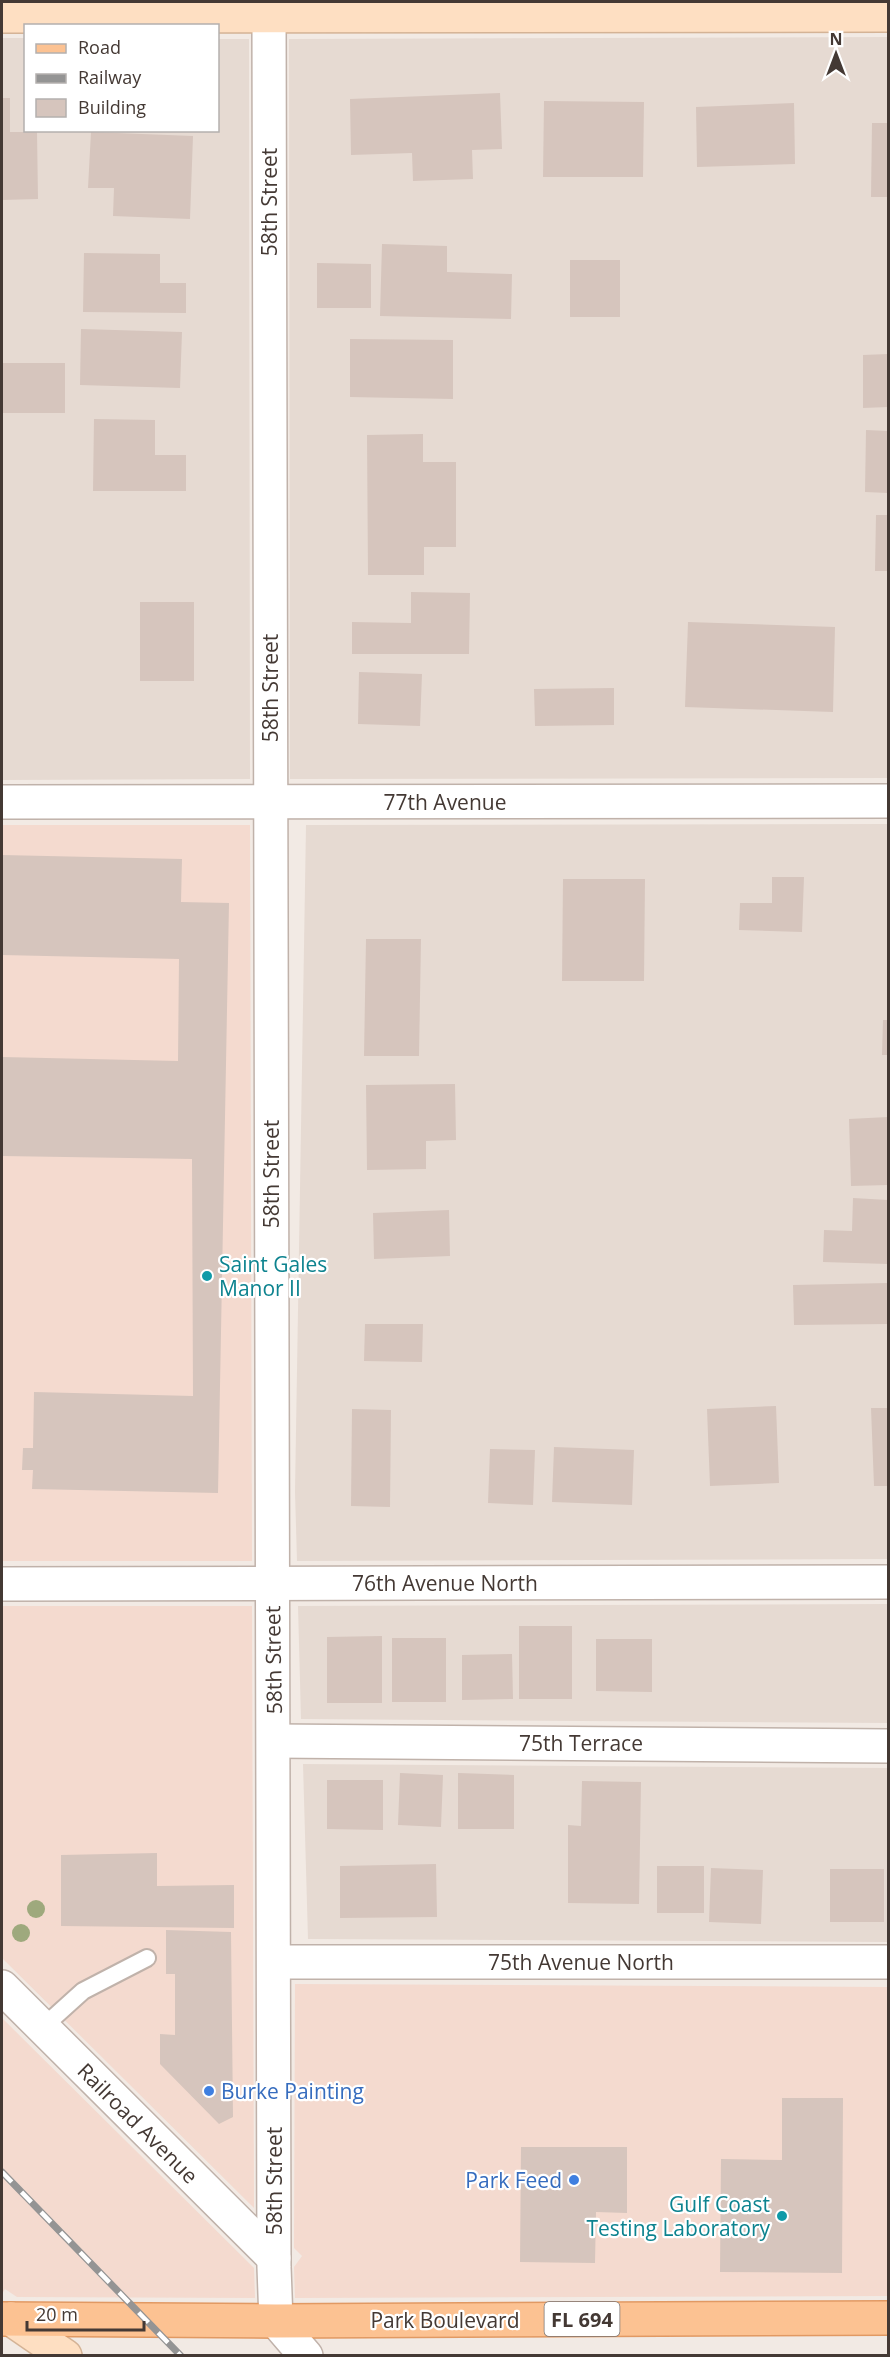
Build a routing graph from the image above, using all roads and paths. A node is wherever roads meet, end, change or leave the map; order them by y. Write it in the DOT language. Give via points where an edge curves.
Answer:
graph roads {
  1 [pos="888,15"];
  2 [pos="2,16"];
  3 [pos="269,16"];
  4 [pos="888,801"];
  5 [pos="2,802"];
  6 [pos="270,802"];
  7 [pos="888,1582"];
  8 [pos="272,1583"];
  9 [pos="2,1584"];
  10 [pos="274,1741"];
  11 [pos="888,1746"];
  12 [pos="147,1958"];
  13 [pos="274,1962"];
  14 [pos="888,1962"];
  15 [pos="2,1987"];
  16 [pos="42,2028"];
  17 [pos="274,2258"];
  18 [pos="888,2318"];
  19 [pos="6,2319"];
  20 [pos="276,2321"];
  21 [pos="65,2355"];
  22 [pos="306,2355"];
  1 -- 3 [label="street"];
  2 -- 3 [label="street"];
  3 -- 6 [label="street, 58th Street"];
  4 -- 6 [label="street, 77th Avenue"];
  5 -- 6 [label="street, 77th Avenue"];
  6 -- 8 [label="street, 58th Street"];
  7 -- 8 [label="street, 76th Avenue North"];
  8 -- 9 [label="street, 76th Avenue North"];
  8 -- 10 [label="street, 58th Street"];
  10 -- 11 [label="street, 75th Terrace"];
  10 -- 13 [label="street, 58th Street"];
  12 -- 16 [label="lane" via="82,1991"];
  13 -- 14 [label="street, 75th Avenue North"];
  13 -- 17 [label="street, 58th Street"];
  15 -- 16 [label="street, Railroad Avenue"];
  16 -- 17 [label="street, Railroad Avenue"];
  17 -- 20 [label="street, 58th Street"];
  18 -- 20 [label="main road, Park Boulevard / FL 694"];
  19 -- 20 [label="main road, Park Boulevard / FL 694"];
  19 -- 21 [label="street"];
  20 -- 22 [label="street"];
}
